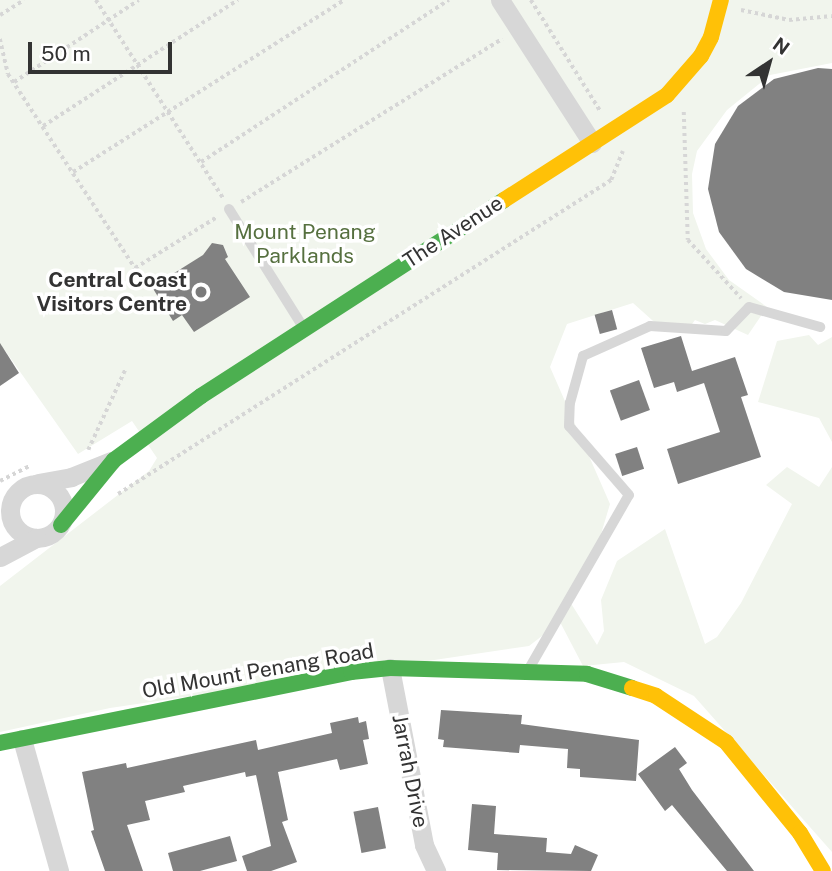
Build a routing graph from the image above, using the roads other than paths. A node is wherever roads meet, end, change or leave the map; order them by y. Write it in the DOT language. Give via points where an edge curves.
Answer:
graph roads {
  1 [pos="500,0"];
  2 [pos="721,3"];
  3 [pos="592,143"];
  4 [pos="229,209"];
  5 [pos="820,327"];
  6 [pos="303,328"];
  7 [pos="114,460"];
  8 [pos="38,483"];
  9 [pos="5,512"];
  10 [pos="61,525"];
  11 [pos="36,538"];
  12 [pos="0,557"];
  13 [pos="390,668"];
  14 [pos="528,670"];
  15 [pos="22,739"];
  16 [pos="0,743"];
  17 [pos="59,871"];
  18 [pos="436,871"];
  19 [pos="823,871"];
  1 -- 3 [label="street"];
  2 -- 3 [label="street, The Avenue" via="711,37 685,78 667,95"];
  3 -- 6 [label="street, The Avenue"];
  4 -- 6 [label="lane"];
  5 -- 14 [label="lane" via="749,307 726,331 650,326 583,356 570,403 569,426 629,495"];
  6 -- 7 [label="street, The Avenue"];
  7 -- 8 [label="street, The Avenue" via="71,477"];
  7 -- 10 [label="street, The Avenue"];
  8 -- 9 [label="street" via="22,488"];
  8 -- 10 [label="street" via="48,485 61,498"];
  9 -- 11 [label="street" via="20,533"];
  10 -- 11 [label="street" via="47,537"];
  11 -- 12 [label="street"];
  13 -- 14 [label="street, Old Mount Penang Road"];
  13 -- 15 [label="street, Old Mount Penang Road" via="338,674"];
  13 -- 18 [label="street, Jarrah Drive" via="424,845"];
  14 -- 19 [label="street, Old Mount Penang Road" via="587,674 656,696 726,742 800,833"];
  15 -- 16 [label="street, Old Mount Penang Road"];
  15 -- 17 [label="street"];
}
